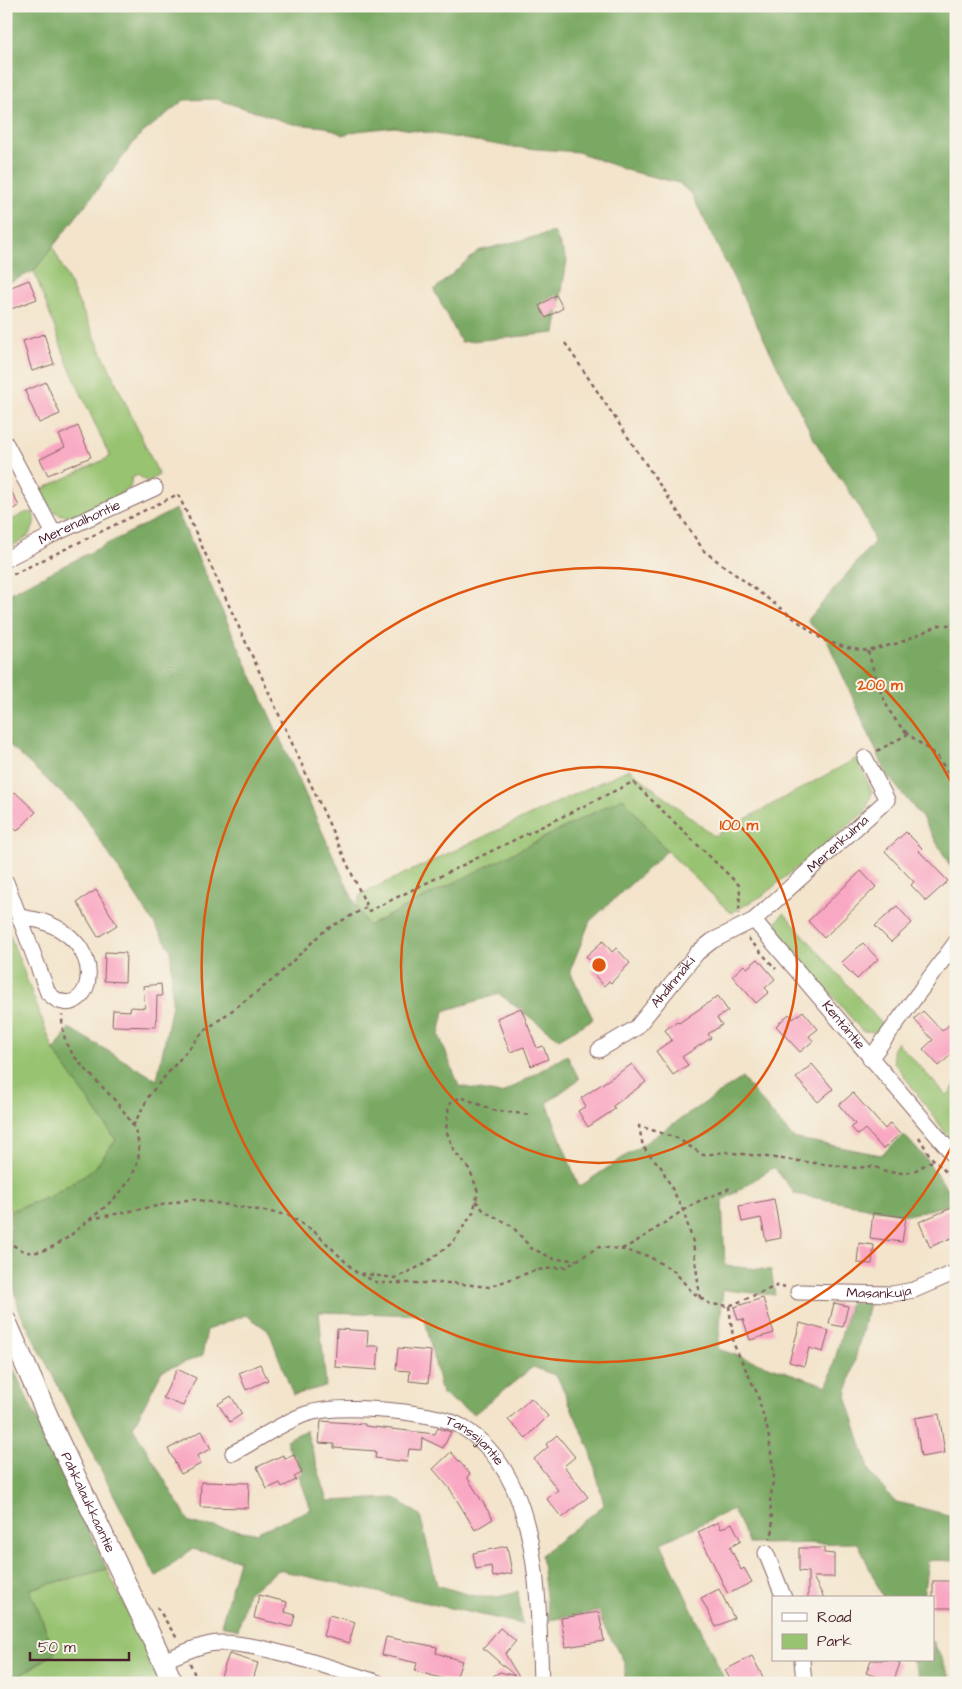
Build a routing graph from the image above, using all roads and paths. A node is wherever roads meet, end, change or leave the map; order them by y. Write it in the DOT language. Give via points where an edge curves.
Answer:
graph roads {
  1 [pos="565,343"];
  2 [pos="6,444"];
  3 [pos="155,488"];
  4 [pos="54,534"];
  5 [pos="6,559"];
  6 [pos="6,578"];
  7 [pos="956,625"];
  8 [pos="868,651"];
  9 [pos="908,734"];
  10 [pos="865,758"];
  11 [pos="956,809"];
  12 [pos="6,882"];
  13 [pos="367,907"];
  14 [pos="21,918"];
  15 [pos="754,920"];
  16 [pos="739,929"];
  17 [pos="956,942"];
  18 [pos="62,1002"];
  19 [pos="599,1050"];
  20 [pos="870,1059"];
  21 [pos="530,1115"];
  22 [pos="133,1126"];
  23 [pos="956,1158"];
  24 [pos="934,1160"];
  25 [pos="731,1187"];
  26 [pos="476,1200"];
  27 [pos="684,1210"];
  28 [pos="90,1218"];
  29 [pos="6,1222"];
  30 [pos="6,1233"];
  31 [pos="6,1241"];
  32 [pos="620,1249"];
  33 [pos="576,1260"];
  34 [pos="956,1272"];
  35 [pos="357,1273"];
  36 [pos="798,1292"];
  37 [pos="700,1298"];
  38 [pos="729,1306"];
  39 [pos="6,1321"];
  40 [pos="233,1453"];
  41 [pos="766,1553"];
  42 [pos="783,1596"];
  43 [pos="163,1661"];
  44 [pos="802,1662"];
  45 [pos="173,1683"];
  46 [pos="379,1683"];
  47 [pos="541,1683"];
  48 [pos="804,1683"];
  1 -- 8 [label="path" via="704,551 823,640"];
  2 -- 4 [label="street"];
  3 -- 4 [label="street, Merenalhontie"];
  4 -- 5 [label="street, Merenalhontie"];
  6 -- 13 [label="path" via="178,494"];
  7 -- 8 [label="path" via="940,625 899,643"];
  8 -- 9 [label="path" via="881,697"];
  9 -- 10 [label="path"];
  9 -- 11 [label="path" via="937,756 954,782"];
  10 -- 15 [label="street, Merenkulma" via="887,800"];
  12 -- 14 [label="street"];
  13 -- 16 [label="path" via="369,911 633,782 740,886"];
  13 -- 22 [label="path" via="325,930 274,979 203,1032 150,1094"];
  14 -- 18 [label="street" via="48,993 56,1002"];
  14 -- 18 [label="street" via="44,922 68,935 87,960 89,985 79,997"];
  15 -- 16 [label="street, Ahdinmäki"];
  15 -- 20 [label="street, Kentäntie"];
  16 -- 19 [label="street, Ahdinmäki" via="712,941 696,953 636,1028"];
  17 -- 20 [label="street"];
  18 -- 22 [label="path" via="62,1028 67,1044 121,1105"];
  20 -- 23 [label="street, Kentäntie"];
  21 -- 26 [label="path" via="493,1110 461,1097 449,1104 446,1130 455,1152 470,1170 478,1192"];
  22 -- 28 [label="path" via="139,1148 128,1183"];
  24 -- 27 [label="path" via="914,1170 885,1172 874,1166 856,1168 726,1152 703,1155 677,1138 640,1126 643,1147 661,1167"];
  25 -- 27 [label="path"];
  26 -- 33 [label="path" via="484,1211 512,1226 532,1248 554,1259"];
  26 -- 35 [label="path" via="473,1213 452,1243 423,1265 395,1278"];
  27 -- 32 [label="path" via="638,1241"];
  27 -- 37 [label="path" via="693,1242"];
  28 -- 31 [label="path" via="49,1248 28,1252"];
  28 -- 35 [label="path" via="192,1199 288,1215 315,1232"];
  29 -- 30 [label="path"];
  32 -- 33 [label="path" via="598,1247"];
  32 -- 37 [label="path" via="648,1256 674,1271"];
  33 -- 35 [label="path" via="566,1267 536,1270 489,1287 453,1282 378,1283"];
  34 -- 36 [label="street, Masankuja" via="914,1290 892,1294"];
  36 -- 38 [label="path" via="779,1285"];
  37 -- 38 [label="path" via="710,1304"];
  38 -- 41 [label="path" via="734,1345 757,1393 768,1432 774,1474 770,1502 773,1530"];
  39 -- 43 [label="street, Pahkalaukkaantie"];
  40 -- 47 [label="street, Tanssijantie" via="304,1415 330,1410 394,1411 433,1416 460,1426 480,1439 506,1471 521,1506 538,1586"];
  41 -- 42 [label="street"];
  43 -- 45 [label="street, Pahkalaukkaantie"];
  43 -- 46 [label="street" via="209,1644 228,1642"];
  44 -- 48 [label="street"];
}
